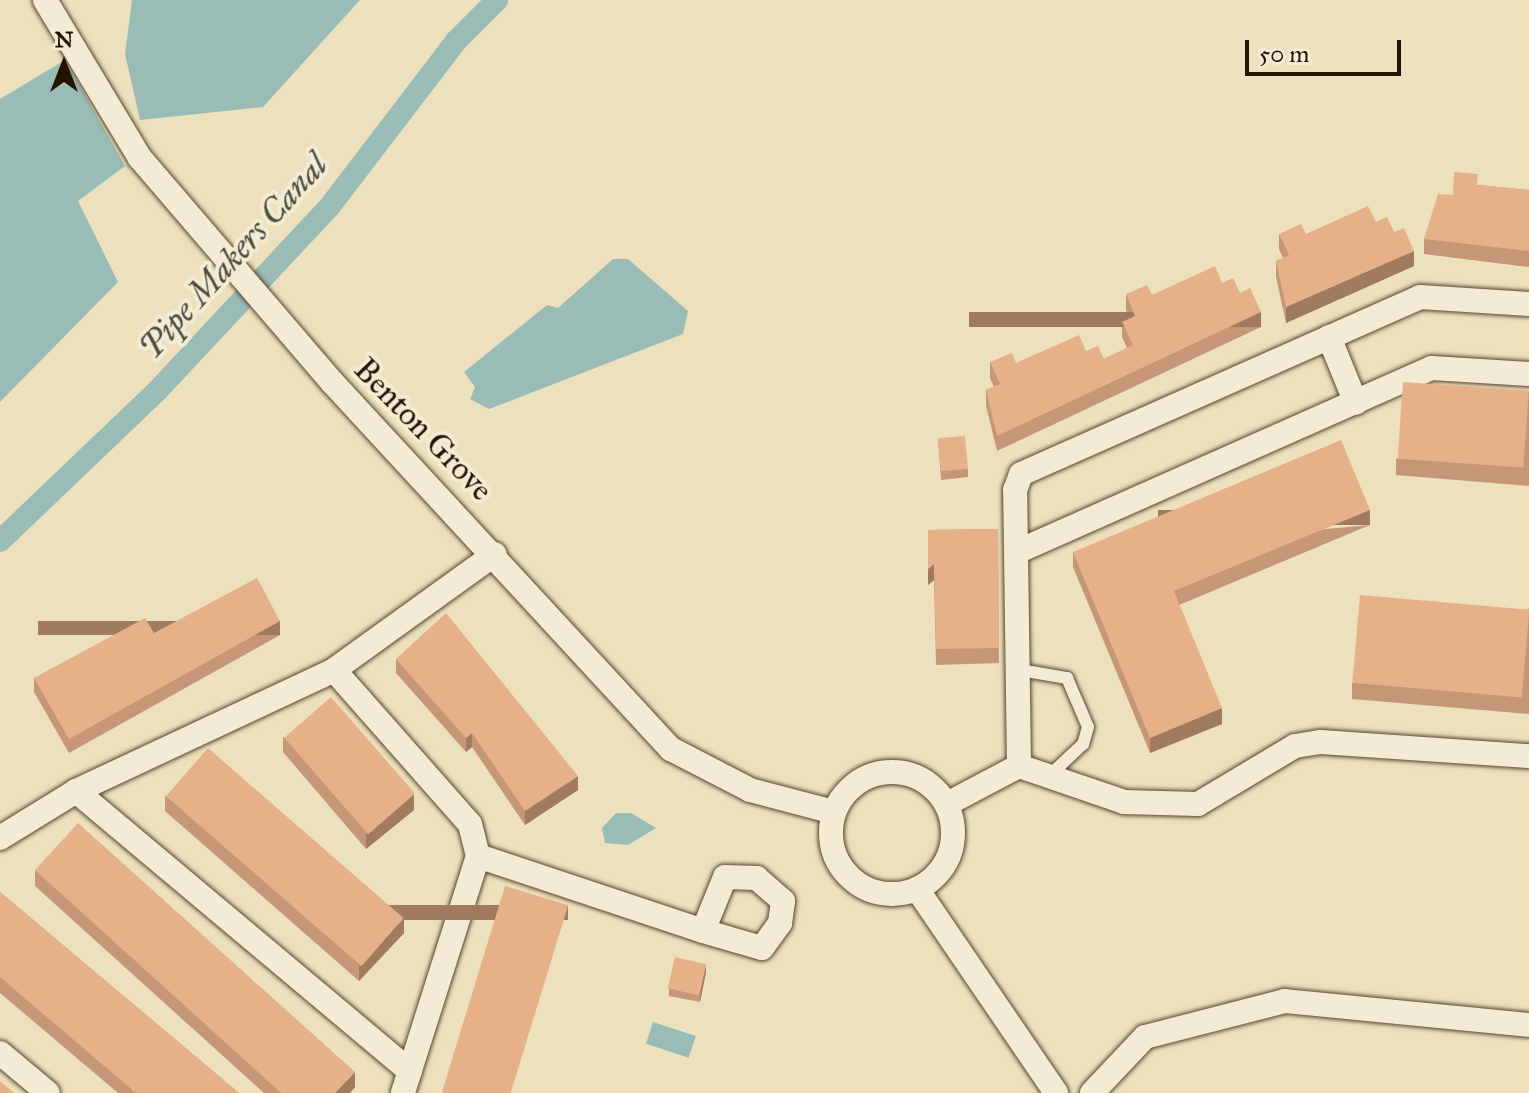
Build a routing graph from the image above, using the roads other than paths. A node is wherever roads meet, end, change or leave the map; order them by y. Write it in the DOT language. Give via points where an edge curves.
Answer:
graph roads {
  1 [pos="45,0"];
  2 [pos="1529,304"];
  3 [pos="1329,337"];
  4 [pos="1529,374"];
  5 [pos="1356,403"];
  6 [pos="1021,550"];
  7 [pos="495,554"];
  8 [pos="334,670"];
  9 [pos="1020,670"];
  10 [pos="1529,756"];
  11 [pos="1019,766"];
  12 [pos="1049,776"];
  13 [pos="76,791"];
  14 [pos="947,804"];
  15 [pos="834,812"];
  16 [pos="0,838"];
  17 [pos="478,856"];
  18 [pos="917,889"];
  19 [pos="703,931"];
  20 [pos="1529,1025"];
  21 [pos="0,1053"];
  22 [pos="407,1082"];
  23 [pos="48,1093"];
  24 [pos="1056,1093"];
  25 [pos="1092,1093"];
  1 -- 7 [label="street, Benton Grove" via="140,158 293,336"];
  2 -- 3 [label="street" via="1420,297"];
  3 -- 5 [label="street"];
  3 -- 6 [label="street" via="1021,474 1015,490"];
  4 -- 5 [label="street" via="1432,368"];
  5 -- 6 [label="street"];
  6 -- 9 [label="street"];
  7 -- 8 [label="street"];
  7 -- 15 [label="street, Benton Grove" via="671,749 750,790"];
  8 -- 13 [label="street"];
  8 -- 17 [label="street" via="470,824"];
  9 -- 11 [label="street"];
  9 -- 12 [label="lane" via="1067,678 1088,727 1083,744"];
  10 -- 12 [label="street" via="1321,742 1295,746 1198,804 1124,802"];
  11 -- 12 [label="street"];
  11 -- 14 [label="street"];
  13 -- 16 [label="street"];
  13 -- 22 [label="street"];
  14 -- 15 [label="street" via="926,782 898,771 859,781"];
  14 -- 18 [label="street" via="950,853"];
  15 -- 18 [label="street" via="834,852 850,877 877,892"];
  17 -- 19 [label="street"];
  17 -- 22 [label="street"];
  18 -- 24 [label="street"];
  20 -- 25 [label="street" via="1285,1001 1145,1037"];
  21 -- 23 [label="street"];
}
